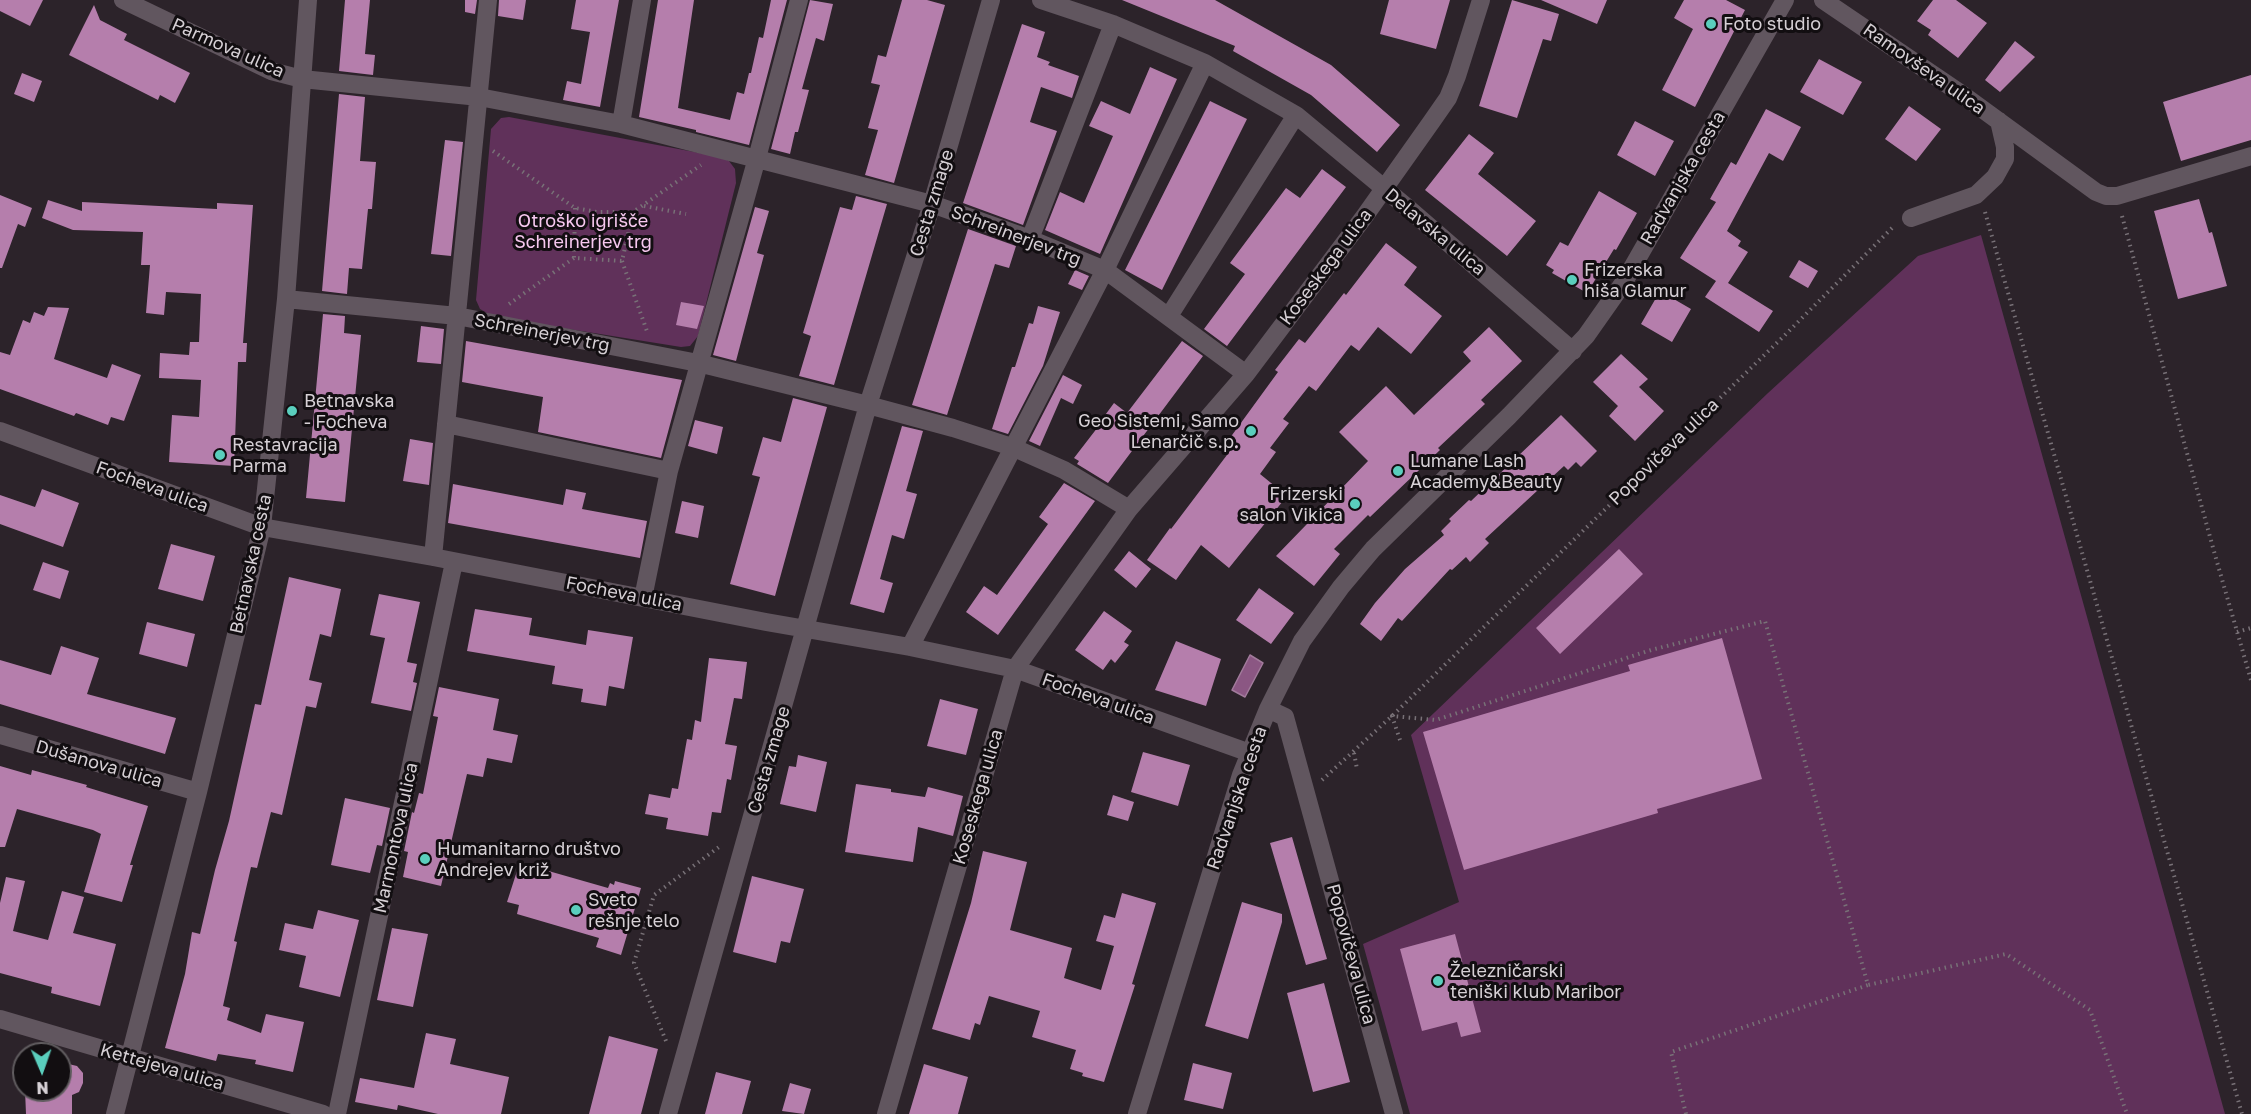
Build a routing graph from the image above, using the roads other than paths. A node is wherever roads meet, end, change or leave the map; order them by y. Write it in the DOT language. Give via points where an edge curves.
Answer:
graph roads {
  1 [pos="123,0"];
  2 [pos="308,0"];
  3 [pos="488,0"];
  4 [pos="642,0"];
  5 [pos="799,0"];
  6 [pos="991,0"];
  7 [pos="1041,0"];
  8 [pos="1481,0"];
  9 [pos="1785,0"];
  10 [pos="1823,0"];
  11 [pos="1113,24"];
  12 [pos="1205,63"];
  13 [pos="302,79"];
  14 [pos="478,98"];
  15 [pos="1296,115"];
  16 [pos="1999,122"];
  17 [pos="621,124"];
  18 [pos="2251,156"];
  19 [pos="757,158"];
  20 [pos="1383,188"];
  21 [pos="932,204"];
  22 [pos="1911,218"];
  23 [pos="1030,239"];
  24 [pos="1105,270"];
  25 [pos="285,299"];
  26 [pos="457,316"];
  27 [pos="1169,316"];
  28 [pos="1574,351"];
  29 [pos="698,363"];
  30 [pos="1246,374"];
  31 [pos="868,405"];
  32 [pos="446,424"];
  33 [pos="0,431"];
  34 [pos="1012,447"];
  35 [pos="669,471"];
  36 [pos="1130,509"];
  37 [pos="262,527"];
  38 [pos="433,557"];
  39 [pos="454,562"];
  40 [pos="643,598"];
  41 [pos="806,629"];
  42 [pos="910,647"];
  43 [pos="1015,669"];
  44 [pos="1268,709"];
  45 [pos="0,735"];
  46 [pos="1250,753"];
  47 [pos="198,792"];
  48 [pos="0,1019"];
  49 [pos="129,1058"];
  50 [pos="115,1114"];
  51 [pos="323,1114"];
  52 [pos="336,1114"];
  53 [pos="668,1114"];
  54 [pos="886,1114"];
  55 [pos="1137,1114"];
  56 [pos="1394,1114"];
  1 -- 13 [label="street, Parmova ulica" via="271,71"];
  2 -- 13 [label="street, Betnavska cesta"];
  3 -- 14 [label="street, Schreinerjev trg"];
  4 -- 17 [label="street"];
  5 -- 19 [label="street"];
  6 -- 21 [label="street, Cesta zmage"];
  7 -- 11 [label="street, Delavska ulica"];
  8 -- 20 [label="street, Koseskega ulica" via="1448,98"];
  9 -- 28 [label="street, Radvanjska cesta" via="1624,282"];
  10 -- 16 [label="street, Ramovševa ulica"];
  11 -- 12 [label="street, Delavska ulica"];
  11 -- 23 [label="street"];
  12 -- 15 [label="street, Delavska ulica"];
  12 -- 24 [label="street"];
  13 -- 14 [label="street, Schreinerjev trg"];
  13 -- 25 [label="street, Betnavska cesta"];
  14 -- 17 [label="street, Schreinerjev trg"];
  14 -- 26 [label="street, Schreinerjev trg"];
  15 -- 20 [label="street, Delavska ulica"];
  15 -- 27 [label="street"];
  16 -- 18 [label="street, Ramovševa ulica" via="2106,196"];
  16 -- 22 [label="street" via="2005,159 1995,177 1977,195"];
  17 -- 19 [label="street, Schreinerjev trg"];
  19 -- 21 [label="street, Schreinerjev trg"];
  19 -- 29 [label="street"];
  20 -- 28 [label="street, Delavska ulica"];
  20 -- 30 [label="street, Koseskega ulica"];
  21 -- 23 [label="street, Schreinerjev trg"];
  21 -- 31 [label="street, Cesta zmage"];
  23 -- 24 [label="street, Schreinerjev trg"];
  24 -- 27 [label="street, Schreinerjev trg"];
  24 -- 34 [label="street"];
  25 -- 26 [label="street, Schreinerjev trg"];
  25 -- 37 [label="street, Betnavska cesta"];
  26 -- 29 [label="street, Schreinerjev trg"];
  26 -- 32 [label="street, Schreinerjev trg"];
  27 -- 30 [label="street, Schreinerjev trg"];
  28 -- 44 [label="street, Radvanjska cesta" via="1381,541 1341,587 1302,641"];
  29 -- 31 [label="street, Schreinerjev trg"];
  29 -- 35 [label="street"];
  30 -- 36 [label="street, Koseskega ulica"];
  31 -- 34 [label="street"];
  31 -- 41 [label="street, Cesta zmage"];
  32 -- 35 [label="street"];
  32 -- 38 [label="street, Schreinerjev trg"];
  33 -- 37 [label="street, Focheva ulica"];
  34 -- 36 [label="street" via="1064,470"];
  34 -- 42 [label="street"];
  35 -- 40 [label="street"];
  36 -- 43 [label="street, Koseskega ulica"];
  37 -- 38 [label="street, Focheva ulica"];
  37 -- 47 [label="street, Betnavska cesta"];
  38 -- 39 [label="street, Focheva ulica"];
  39 -- 40 [label="street, Focheva ulica"];
  39 -- 52 [label="street, Marmontova ulica"];
  40 -- 41 [label="street, Focheva ulica"];
  41 -- 42 [label="street, Focheva ulica"];
  41 -- 53 [label="street, Cesta zmage"];
  42 -- 43 [label="street, Focheva ulica"];
  43 -- 46 [label="street, Focheva ulica"];
  43 -- 54 [label="street, Koseskega ulica"];
  44 -- 46 [label="street, Radvanjska cesta"];
  44 -- 56 [label="street, Popovičeva ulica" via="1285,717"];
  45 -- 47 [label="street, Dušanova ulica"];
  46 -- 55 [label="street, Radvanjska cesta"];
  47 -- 49 [label="street, Betnavska cesta"];
  48 -- 49 [label="street, Kettejeva ulica"];
  49 -- 50 [label="street, Betnavska cesta"];
  49 -- 51 [label="street, Kettejeva ulica"];
}
